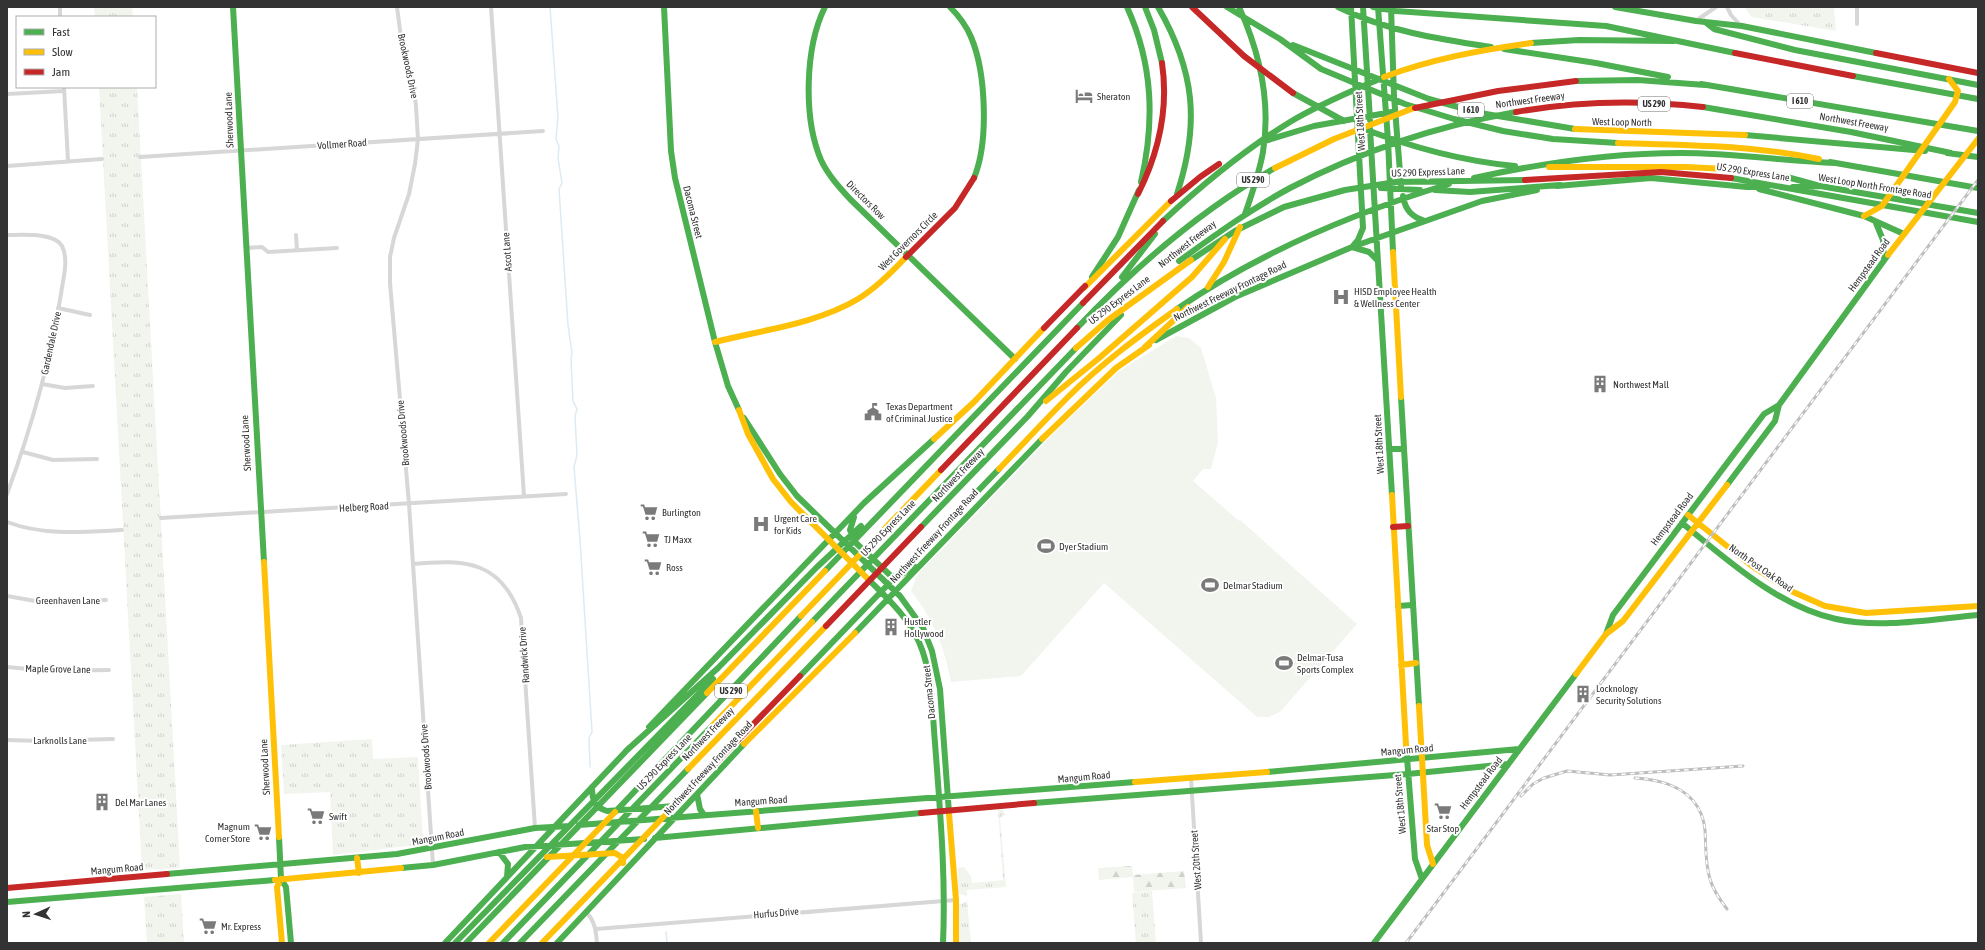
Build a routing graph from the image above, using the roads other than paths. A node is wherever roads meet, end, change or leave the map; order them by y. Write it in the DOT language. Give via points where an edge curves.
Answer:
graph roads {
  1 [pos="233,7"];
  2 [pos="397,7"];
  3 [pos="491,7"];
  4 [pos="664,7"];
  5 [pos="825,7"];
  6 [pos="950,7"];
  7 [pos="1127,7"];
  8 [pos="1145,7"];
  9 [pos="1158,7"];
  10 [pos="1192,7"];
  11 [pos="1227,7"];
  12 [pos="1239,7"];
  13 [pos="1338,7"];
  14 [pos="1351,7"];
  15 [pos="1363,7"];
  16 [pos="1373,7"];
  17 [pos="1378,7"];
  18 [pos="1391,7"];
  19 [pos="1615,7"];
  20 [pos="1716,7"];
  21 [pos="1728,7"];
  22 [pos="1857,7"];
  23 [pos="1696,21"];
  24 [pos="1705,22"];
  25 [pos="1857,24"];
  26 [pos="1742,26"];
  27 [pos="1280,39"];
  28 [pos="1674,41"];
  29 [pos="1978,73"];
  30 [pos="1949,79"];
  31 [pos="1706,85"];
  32 [pos="1978,85"];
  33 [pos="64,89"];
  34 [pos="7,94"];
  35 [pos="1978,99"];
  36 [pos="1414,108"];
  37 [pos="543,131"];
  38 [pos="1978,131"];
  39 [pos="499,134"];
  40 [pos="418,139"];
  41 [pos="1978,139"];
  42 [pos="240,150"];
  43 [pos="1951,153"];
  44 [pos="140,157"];
  45 [pos="1978,157"];
  46 [pos="102,159"];
  47 [pos="68,161"];
  48 [pos="1835,163"];
  49 [pos="7,166"];
  50 [pos="1560,185"];
  51 [pos="1820,186"];
  52 [pos="1368,187"];
  53 [pos="1747,187"];
  54 [pos="1978,188"];
  55 [pos="1138,194"];
  56 [pos="1251,196"];
  57 [pos="1978,213"];
  58 [pos="1864,216"];
  59 [pos="1425,220"];
  60 [pos="1978,222"];
  61 [pos="1876,223"];
  62 [pos="1392,233"];
  63 [pos="1904,234"];
  64 [pos="7,235"];
  65 [pos="296,235"];
  66 [pos="1376,238"];
  67 [pos="1352,247"];
  68 [pos="245,248"];
  69 [pos="337,248"];
  70 [pos="297,250"];
  71 [pos="908,256"];
  72 [pos="1377,260"];
  73 [pos="1884,260"];
  74 [pos="1084,288"];
  75 [pos="1114,289"];
  76 [pos="58,308"];
  77 [pos="90,315"];
  78 [pos="1396,317"];
  79 [pos="1382,318"];
  80 [pos="715,342"];
  81 [pos="1145,347"];
  82 [pos="1015,359"];
  83 [pos="42,384"];
  84 [pos="93,386"];
  85 [pos="1400,386"];
  86 [pos="1386,387"];
  87 [pos="1779,405"];
  88 [pos="741,414"];
  89 [pos="1028,416"];
  90 [pos="1404,448"];
  91 [pos="1388,449"];
  92 [pos="23,452"];
  93 [pos="97,459"];
  94 [pos="780,474"];
  95 [pos="773,479"];
  96 [pos="8,485"];
  97 [pos="905,487"];
  98 [pos="7,494"];
  99 [pos="566,494"];
  100 [pos="524,496"];
  101 [pos="409,504"];
  102 [pos="858,508"];
  103 [pos="260,512"];
  104 [pos="1688,515"];
  105 [pos="161,518"];
  106 [pos="7,522"];
  107 [pos="1682,523"];
  108 [pos="1699,524"];
  109 [pos="1408,526"];
  110 [pos="1393,528"];
  111 [pos="122,530"];
  112 [pos="1693,531"];
  113 [pos="834,534"];
  114 [pos="944,539"];
  115 [pos="829,540"];
  116 [pos="413,564"];
  117 [pos="895,591"];
  118 [pos="7,596"];
  119 [pos="889,599"];
  120 [pos="106,600"];
  121 [pos="1412,605"];
  122 [pos="1398,606"];
  123 [pos="1978,606"];
  124 [pos="1978,616"];
  125 [pos="1606,634"];
  126 [pos="745,654"];
  127 [pos="1416,663"];
  128 [pos="1401,665"];
  129 [pos="7,667"];
  130 [pos="109,670"];
  131 [pos="113,739"];
  132 [pos="7,740"];
  133 [pos="1519,749"];
  134 [pos="626,751"];
  135 [pos="1422,758"];
  136 [pos="1407,760"];
  137 [pos="1508,764"];
  138 [pos="1317,767"];
  139 [pos="1422,772"];
  140 [pos="1408,774"];
  141 [pos="1191,778"];
  142 [pos="1318,780"];
  143 [pos="1108,785"];
  144 [pos="592,787"];
  145 [pos="1031,791"];
  146 [pos="1192,791"];
  147 [pos="696,794"];
  148 [pos="949,797"];
  149 [pos="939,798"];
  150 [pos="1110,798"];
  151 [pos="690,801"];
  152 [pos="1032,803"];
  153 [pos="849,806"];
  154 [pos="756,811"];
  155 [pos="949,812"];
  156 [pos="940,813"];
  157 [pos="704,815"];
  158 [pos="675,818"];
  159 [pos="850,819"];
  160 [pos="1425,819"];
  161 [pos="1412,822"];
  162 [pos="555,826"];
  163 [pos="535,828"];
  164 [pos="758,828"];
  165 [pos="655,838"];
  166 [pos="538,846"];
  167 [pos="432,849"];
  168 [pos="499,852"];
  169 [pos="357,858"];
  170 [pos="522,863"];
  171 [pos="1433,864"];
  172 [pos="280,865"];
  173 [pos="433,865"];
  174 [pos="204,872"];
  175 [pos="359,873"];
  176 [pos="507,877"];
  177 [pos="617,877"];
  178 [pos="281,879"];
  179 [pos="1422,879"];
  180 [pos="204,884"];
  181 [pos="7,888"];
  182 [pos="14,888"];
  183 [pos="946,900"];
  184 [pos="956,900"];
  185 [pos="16,901"];
  186 [pos="7,902"];
  187 [pos="586,912"];
  188 [pos="535,929"];
  189 [pos="596,929"];
  190 [pos="282,943"];
  191 [pos="291,943"];
  192 [pos="445,943"];
  193 [pos="455,943"];
  194 [pos="466,943"];
  195 [pos="488,943"];
  196 [pos="503,943"];
  197 [pos="520,943"];
  198 [pos="525,943"];
  199 [pos="542,943"];
  200 [pos="557,943"];
  201 [pos="597,943"];
  202 [pos="943,943"];
  203 [pos="956,943"];
  204 [pos="1201,943"];
  205 [pos="1374,943"];
  1 -- 42 [label="main road, Sherwood Lane"];
  2 -- 40 [label="street, Brookwoods Drive" via="413,82"];
  3 -- 39 [label="street, Ascot Lane"];
  4 -- 80 [label="main road, Dacoma Street" via="671,151 675,178"];
  5 -- 71 [label="main road, Directors Row" via="812,40 809,60 811,116 819,154 839,188"];
  6 -- 71 [label="main road, West Governors Circle" via="965,26 977,55 983,145 978,170 970,187 950,213"];
  7 -- 55 [label="main road" via="1141,44 1149,89 1151,127 1146,164"];
  8 -- 55 [label="main road" via="1161,52 1165,103 1158,149"];
  9 -- 75 [label="main road" via="1183,57 1189,84 1192,130 1189,156 1173,205"];
  10 -- 51 [label="main road" via="1230,45 1302,99 1339,119 1415,148 1480,162 1527,167 1680,167 1748,172 1802,180"];
  11 -- 27 [label="main road, I 610"];
  12 -- 56 [label="main road" via="1258,56 1266,103 1262,154"];
  13 -- 31 [label="main road, I 610" via="1357,18 1430,37 1580,61"];
  14 -- 67 [label="main road" via="1363,228"];
  15 -- 66 [label="main road, West 18th Street"];
  16 -- 28 [label="main road" via="1606,26"];
  17 -- 62 [label="main road"];
  18 -- 59 [label="main road" via="1396,125 1403,204 1410,216"];
  19 -- 23 [label="main road"];
  20 -- 23 [label="street"];
  21 -- 26 [label="street" via="1730,15"];
  22 -- 25 [label="street"];
  23 -- 24 [label="main road"];
  24 -- 26 [label="main road"];
  24 -- 30 [label="main road" via="1714,29 1795,50"];
  26 -- 29 [label="main road"];
  27 -- 43 [label="main road, West Loop North / I 610" via="1429,98 1480,113 1585,131 1728,134"];
  27 -- 48 [label="main road" via="1321,69 1412,107 1505,132 1586,142 1756,149 1796,154"];
  28 -- 35 [label="main road" via="1871,81"];
  28 -- 97 [label="main road" via="1548,41 1453,56 1377,80 1322,104 1274,130 1219,170 1170,213"];
  30 -- 32 [label="main road"];
  30 -- 58 [label="main road" via="1958,91 1955,102 1882,206"];
  31 -- 36 [label="main road, US 290" via="1638,80 1562,83 1522,87"];
  31 -- 38 [label="main road, I 610"];
  33 -- 34 [label="street"];
  33 -- 47 [label="street"];
  36 -- 74 [label="main road" via="1314,126 1259,142 1234,155 1189,184"];
  36 -- 75 [label="main road, US 290" via="1323,143 1256,178 1162,246"];
  37 -- 39 [label="street, Vollmer Road"];
  39 -- 40 [label="street, Vollmer Road"];
  39 -- 100 [label="street, Ascot Lane"];
  40 -- 42 [label="street, Vollmer Road"];
  40 -- 101 [label="street, Brookwoods Drive" via="409,194 390,257"];
  41 -- 63 [label="main road, Hempstead Road"];
  42 -- 44 [label="street, Vollmer Road"];
  42 -- 68 [label="main road, Sherwood Lane"];
  43 -- 45 [label="main road, West Loop North / I 610"];
  43 -- 89 [label="main road, Northwest Freeway / US 290" via="1881,136 1727,110 1668,104 1580,104 1514,112 1427,131 1346,159 1301,181 1210,237 1136,299"];
  46 -- 47 [label="street"];
  47 -- 49 [label="street"];
  48 -- 54 [label="main road"];
  48 -- 199 [label="main road" via="1711,154 1674,154 1606,156 1545,164 1455,182 1407,196 1348,218 1271,252 1209,287 1149,328 1069,396"];
  50 -- 52 [label="main road" via="1470,192"];
  50 -- 53 [label="main road, West Loop North Frontage Road" via="1651,178"];
  50 -- 59 [label="main road, West Loop North Frontage Road" via="1482,201"];
  51 -- 53 [label="main road, West Loop North Frontage Road"];
  51 -- 57 [label="main road, West Loop North Frontage Road"];
  52 -- 60 [label="main road, US 290 Express Lane" via="1404,182 1500,181 1688,173 1747,180"];
  52 -- 196 [label="main road, US 290 Express Lane" via="1310,199 1260,218 1210,246 1108,320 1063,360"];
  53 -- 58 [label="main road"];
  55 -- 74 [label="main road" via="1118,237"];
  56 -- 81 [label="main road" via="1237,235 1208,288"];
  56 -- 89 [label="main road" via="1224,241 1192,277"];
  58 -- 61 [label="main road"];
  59 -- 62 [label="main road, West Loop North Frontage Road"];
  61 -- 63 [label="main road"];
  61 -- 73 [label="main road" via="1883,240"];
  62 -- 66 [label="main road, Northwest Freeway Frontage Road"];
  62 -- 78 [label="main road"];
  63 -- 73 [label="main road, Hempstead Road"];
  64 -- 76 [label="street, Gardendale Drive" via="49,236 61,245 66,261"];
  65 -- 70 [label="street"];
  66 -- 67 [label="main road, Northwest Freeway Frontage Road"];
  66 -- 72 [label="main road, West 18th Street"];
  67 -- 72 [label="main road" via="1369,252"];
  67 -- 81 [label="main road, Northwest Freeway Frontage Road" via="1207,311"];
  68 -- 70 [label="street" via="262,247 268,252"];
  68 -- 103 [label="main road, Sherwood Lane"];
  69 -- 70 [label="street"];
  71 -- 80 [label="main road, West Governors Circle" via="891,275 858,299 830,312"];
  71 -- 82 [label="main road, Directors Row"];
  72 -- 79 [label="main road, West 18th Street"];
  73 -- 87 [label="main road, Hempstead Road"];
  74 -- 82 [label="main road"];
  75 -- 195 [label="main road, Northwest Freeway / US 290"];
  76 -- 77 [label="street"];
  76 -- 83 [label="street, Gardendale Drive"];
  78 -- 79 [label="main road"];
  78 -- 85 [label="main road"];
  79 -- 86 [label="main road, West 18th Street"];
  80 -- 88 [label="main road, Dacoma Street" via="728,386"];
  81 -- 114 [label="main road, Northwest Freeway Frontage Road" via="1095,386"];
  82 -- 102 [label="main road" via="947,429"];
  83 -- 84 [label="street" via="65,388"];
  83 -- 92 [label="street, Gardendale Drive"];
  85 -- 86 [label="main road"];
  85 -- 90 [label="main road"];
  86 -- 91 [label="main road, West 18th Street"];
  87 -- 104 [label="main road, Hempstead Road" via="1764,414"];
  87 -- 108 [label="main road, Hempstead Road" via="1774,421"];
  88 -- 94 [label="main road, Dacoma Street"];
  88 -- 95 [label="main road, Dacoma Street" via="748,434"];
  89 -- 188 [label="main road, Northwest Freeway / US 290"];
  90 -- 91 [label="main road"];
  90 -- 109 [label="main road"];
  91 -- 110 [label="main road, West 18th Street"];
  92 -- 93 [label="street" via="53,460"];
  92 -- 96 [label="street, Gardendale Drive"];
  94 -- 95 [label="main road"];
  94 -- 113 [label="main road, Dacoma Street" via="797,496"];
  95 -- 115 [label="main road, Dacoma Street" via="791,502"];
  96 -- 98 [label="street, Gardendale Drive"];
  97 -- 126 [label="main road"];
  97 -- 134 [label="main road" via="828,555 741,644 658,724"];
  99 -- 100 [label="street, Helberg Road"];
  100 -- 101 [label="street, Helberg Road"];
  101 -- 103 [label="street, Helberg Road"];
  101 -- 116 [label="street, Brookwoods Drive"];
  102 -- 113 [label="main road"];
  102 -- 114 [label="main road" via="850,533 892,576 898,577 903,574"];
  103 -- 105 [label="street, Helberg Road"];
  103 -- 172 [label="main road, Sherwood Lane"];
  104 -- 107 [label="main road, Hempstead Road"];
  104 -- 108 [label="main road, North Post Oak Road"];
  106 -- 111 [label="street" via="53,532"];
  107 -- 112 [label="main road, North Post Oak Road"];
  107 -- 125 [label="main road, Hempstead Road" via="1613,615"];
  108 -- 112 [label="main road, Hempstead Road"];
  108 -- 123 [label="main road, North Post Oak Road" via="1752,566 1791,592 1825,606 1884,614"];
  109 -- 110 [label="main road"];
  109 -- 121 [label="main road"];
  110 -- 122 [label="main road, West 18th Street"];
  112 -- 124 [label="main road, North Post Oak Road" via="1778,594 1810,611 1836,619 1883,622"];
  112 -- 125 [label="main road, Hempstead Road" via="1623,621"];
  113 -- 115 [label="main road"];
  113 -- 117 [label="main road, Dacoma Street"];
  114 -- 117 [label="main road, Northwest Freeway Frontage Road"];
  115 -- 119 [label="main road, Dacoma Street"];
  115 -- 134 [label="main road"];
  116 -- 163 [label="street, Randwick Drive" via="440,561 468,563 487,570 512,593 517,603 521,618"];
  116 -- 167 [label="street, Brookwoods Drive"];
  117 -- 119 [label="main road, Northwest Freeway Frontage Road"];
  117 -- 148 [label="main road, Dacoma Street" via="913,611 927,634 937,663"];
  118 -- 120 [label="street, Greenhaven Lane" via="41,602"];
  119 -- 147 [label="main road, Northwest Freeway Frontage Road"];
  119 -- 149 [label="main road, Dacoma Street" via="907,621 924,658 930,693"];
  121 -- 122 [label="main road"];
  121 -- 127 [label="main road"];
  122 -- 128 [label="main road, West 18th Street"];
  125 -- 133 [label="main road, Hempstead Road"];
  126 -- 193 [label="main road" via="732,661 678,713"];
  126 -- 194 [label="main road"];
  127 -- 128 [label="main road"];
  127 -- 135 [label="main road"];
  128 -- 136 [label="main road, West 18th Street"];
  129 -- 130 [label="street, Maple Grove Lane" via="50,671"];
  131 -- 132 [label="street, Larknolls Lane"];
  133 -- 135 [label="main road, Mangum Road"];
  133 -- 137 [label="main road, Hempstead Road"];
  134 -- 144 [label="main road"];
  135 -- 136 [label="main road, Mangum Road"];
  135 -- 139 [label="main road"];
  136 -- 138 [label="main road, Mangum Road"];
  136 -- 140 [label="main road, West 18th Street"];
  137 -- 139 [label="main road"];
  137 -- 171 [label="main road, Hempstead Road"];
  138 -- 141 [label="main road, Mangum Road"];
  138 -- 142 [label="main road"];
  139 -- 140 [label="main road"];
  139 -- 160 [label="main road"];
  140 -- 142 [label="main road"];
  140 -- 161 [label="main road, West 18th Street"];
  141 -- 143 [label="main road, Mangum Road"];
  141 -- 146 [label="street, West 20th Street"];
  142 -- 146 [label="main road"];
  143 -- 145 [label="main road, Mangum Road"];
  143 -- 150 [label="main road"];
  144 -- 151 [label="main road" via="592,798 600,810 679,806"];
  144 -- 162 [label="main road"];
  145 -- 148 [label="main road, Mangum Road"];
  145 -- 152 [label="main road"];
  146 -- 150 [label="main road"];
  146 -- 204 [label="street, West 20th Street"];
  147 -- 151 [label="main road, Northwest Freeway Frontage Road"];
  147 -- 157 [label="main road"];
  148 -- 149 [label="main road, Mangum Road"];
  148 -- 155 [label="main road, Dacoma Street"];
  149 -- 153 [label="main road, Mangum Road"];
  149 -- 156 [label="main road, Dacoma Street"];
  150 -- 152 [label="main road"];
  151 -- 158 [label="main road, Northwest Freeway Frontage Road"];
  152 -- 155 [label="main road"];
  153 -- 154 [label="main road, Mangum Road"];
  153 -- 159 [label="main road"];
  154 -- 157 [label="main road, Mangum Road"];
  154 -- 164 [label="main road"];
  155 -- 156 [label="main road"];
  155 -- 184 [label="main road, Dacoma Street"];
  156 -- 159 [label="main road"];
  156 -- 183 [label="main road, Dacoma Street"];
  157 -- 158 [label="main road, Mangum Road"];
  158 -- 162 [label="main road, Mangum Road"];
  158 -- 165 [label="main road, Northwest Freeway Frontage Road"];
  159 -- 164 [label="main road"];
  160 -- 161 [label="main road"];
  160 -- 171 [label="main road" via="1427,845"];
  161 -- 179 [label="main road, West 18th Street" via="1415,859"];
  162 -- 163 [label="main road, Mangum Road"];
  162 -- 166 [label="main road"];
  163 -- 167 [label="main road, Mangum Road"];
  164 -- 165 [label="main road"];
  165 -- 166 [label="main road"];
  165 -- 177 [label="main road, Northwest Freeway Frontage Road"];
  166 -- 168 [label="main road"];
  166 -- 170 [label="main road"];
  167 -- 169 [label="main road, Mangum Road"];
  167 -- 173 [label="street, Brookwoods Drive"];
  168 -- 173 [label="main road"];
  168 -- 176 [label="main road" via="508,864"];
  169 -- 172 [label="main road, Mangum Road"];
  169 -- 175 [label="main road"];
  170 -- 176 [label="main road"];
  170 -- 177 [label="main road" via="544,857 615,853 623,858"];
  171 -- 179 [label="main road, Hempstead Road"];
  172 -- 174 [label="main road, Mangum Road"];
  172 -- 178 [label="main road, Sherwood Lane"];
  173 -- 175 [label="main road"];
  174 -- 180 [label="main road"];
  174 -- 182 [label="main road, Mangum Road"];
  175 -- 178 [label="main road"];
  176 -- 192 [label="main road"];
  177 -- 187 [label="main road, Northwest Freeway Frontage Road"];
  178 -- 180 [label="main road"];
  178 -- 190 [label="main road, Sherwood Lane" via="277,887"];
  178 -- 191 [label="main road, Sherwood Lane" via="286,887"];
  179 -- 205 [label="main road, Hempstead Road"];
  180 -- 185 [label="main road"];
  181 -- 182 [label="main road, Mangum Road"];
  182 -- 185 [label="main road"];
  183 -- 184 [label="street, Hurfus Drive"];
  183 -- 189 [label="street, Hurfus Drive"];
  183 -- 202 [label="main road, Dacoma Street"];
  184 -- 203 [label="main road, Dacoma Street"];
  185 -- 186 [label="main road"];
  187 -- 189 [label="street" via="592,918"];
  187 -- 200 [label="main road, Northwest Freeway Frontage Road"];
  188 -- 197 [label="main road, Northwest Freeway / US 290"];
  188 -- 198 [label="main road"];
  189 -- 201 [label="street"];
}
